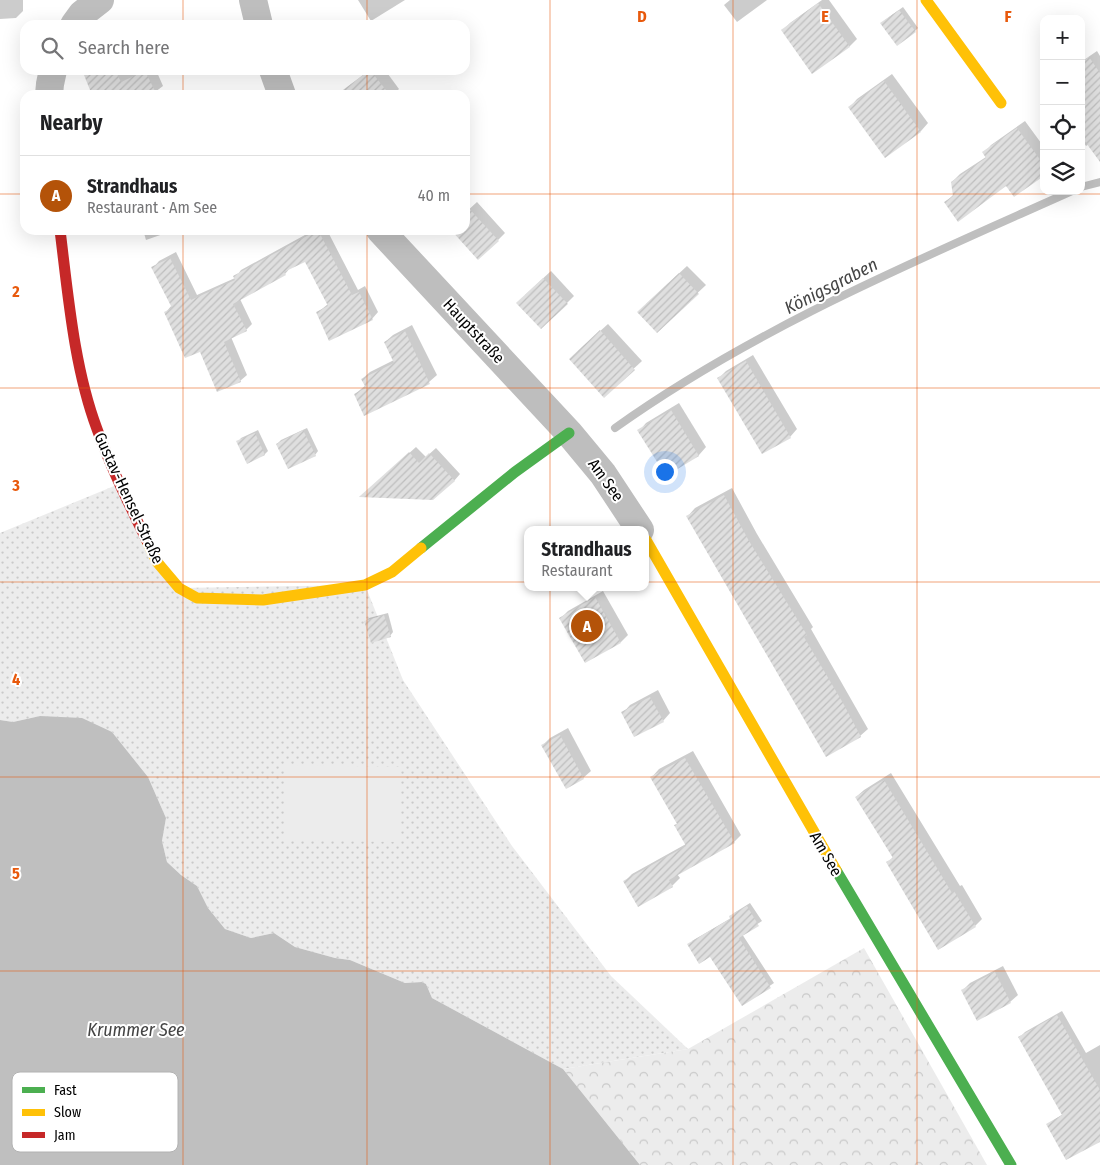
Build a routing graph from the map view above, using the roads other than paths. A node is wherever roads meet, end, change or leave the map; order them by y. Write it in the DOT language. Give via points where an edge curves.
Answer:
graph roads {
  1 [pos="100,0"];
  2 [pos="253,0"];
  3 [pos="926,0"];
  4 [pos="78,20"];
  5 [pos="258,20"];
  6 [pos="52,75"];
  7 [pos="275,75"];
  8 [pos="49,90"];
  9 [pos="280,90"];
  10 [pos="1001,103"];
  11 [pos="61,235"];
  12 [pos="385,235"];
  13 [pos="569,432"];
  14 [pos="637,526"];
  15 [pos="649,545"];
  16 [pos="1011,1165"];
  1 -- 4 [label="street"];
  2 -- 5 [label="street"];
  3 -- 10 [label="street"];
  6 -- 8 [label="street"];
  7 -- 9 [label="street"];
  11 -- 13 [label="street, Gustav-Hensel-Straße" via="81,372 96,428 157,562 179,588 196,598 264,600 365,585 392,572"];
  12 -- 13 [label="street, Hauptstraße"];
  13 -- 14 [label="street, Am See" via="603,474"];
  15 -- 16 [label="street, Am See" via="851,897"];
}
